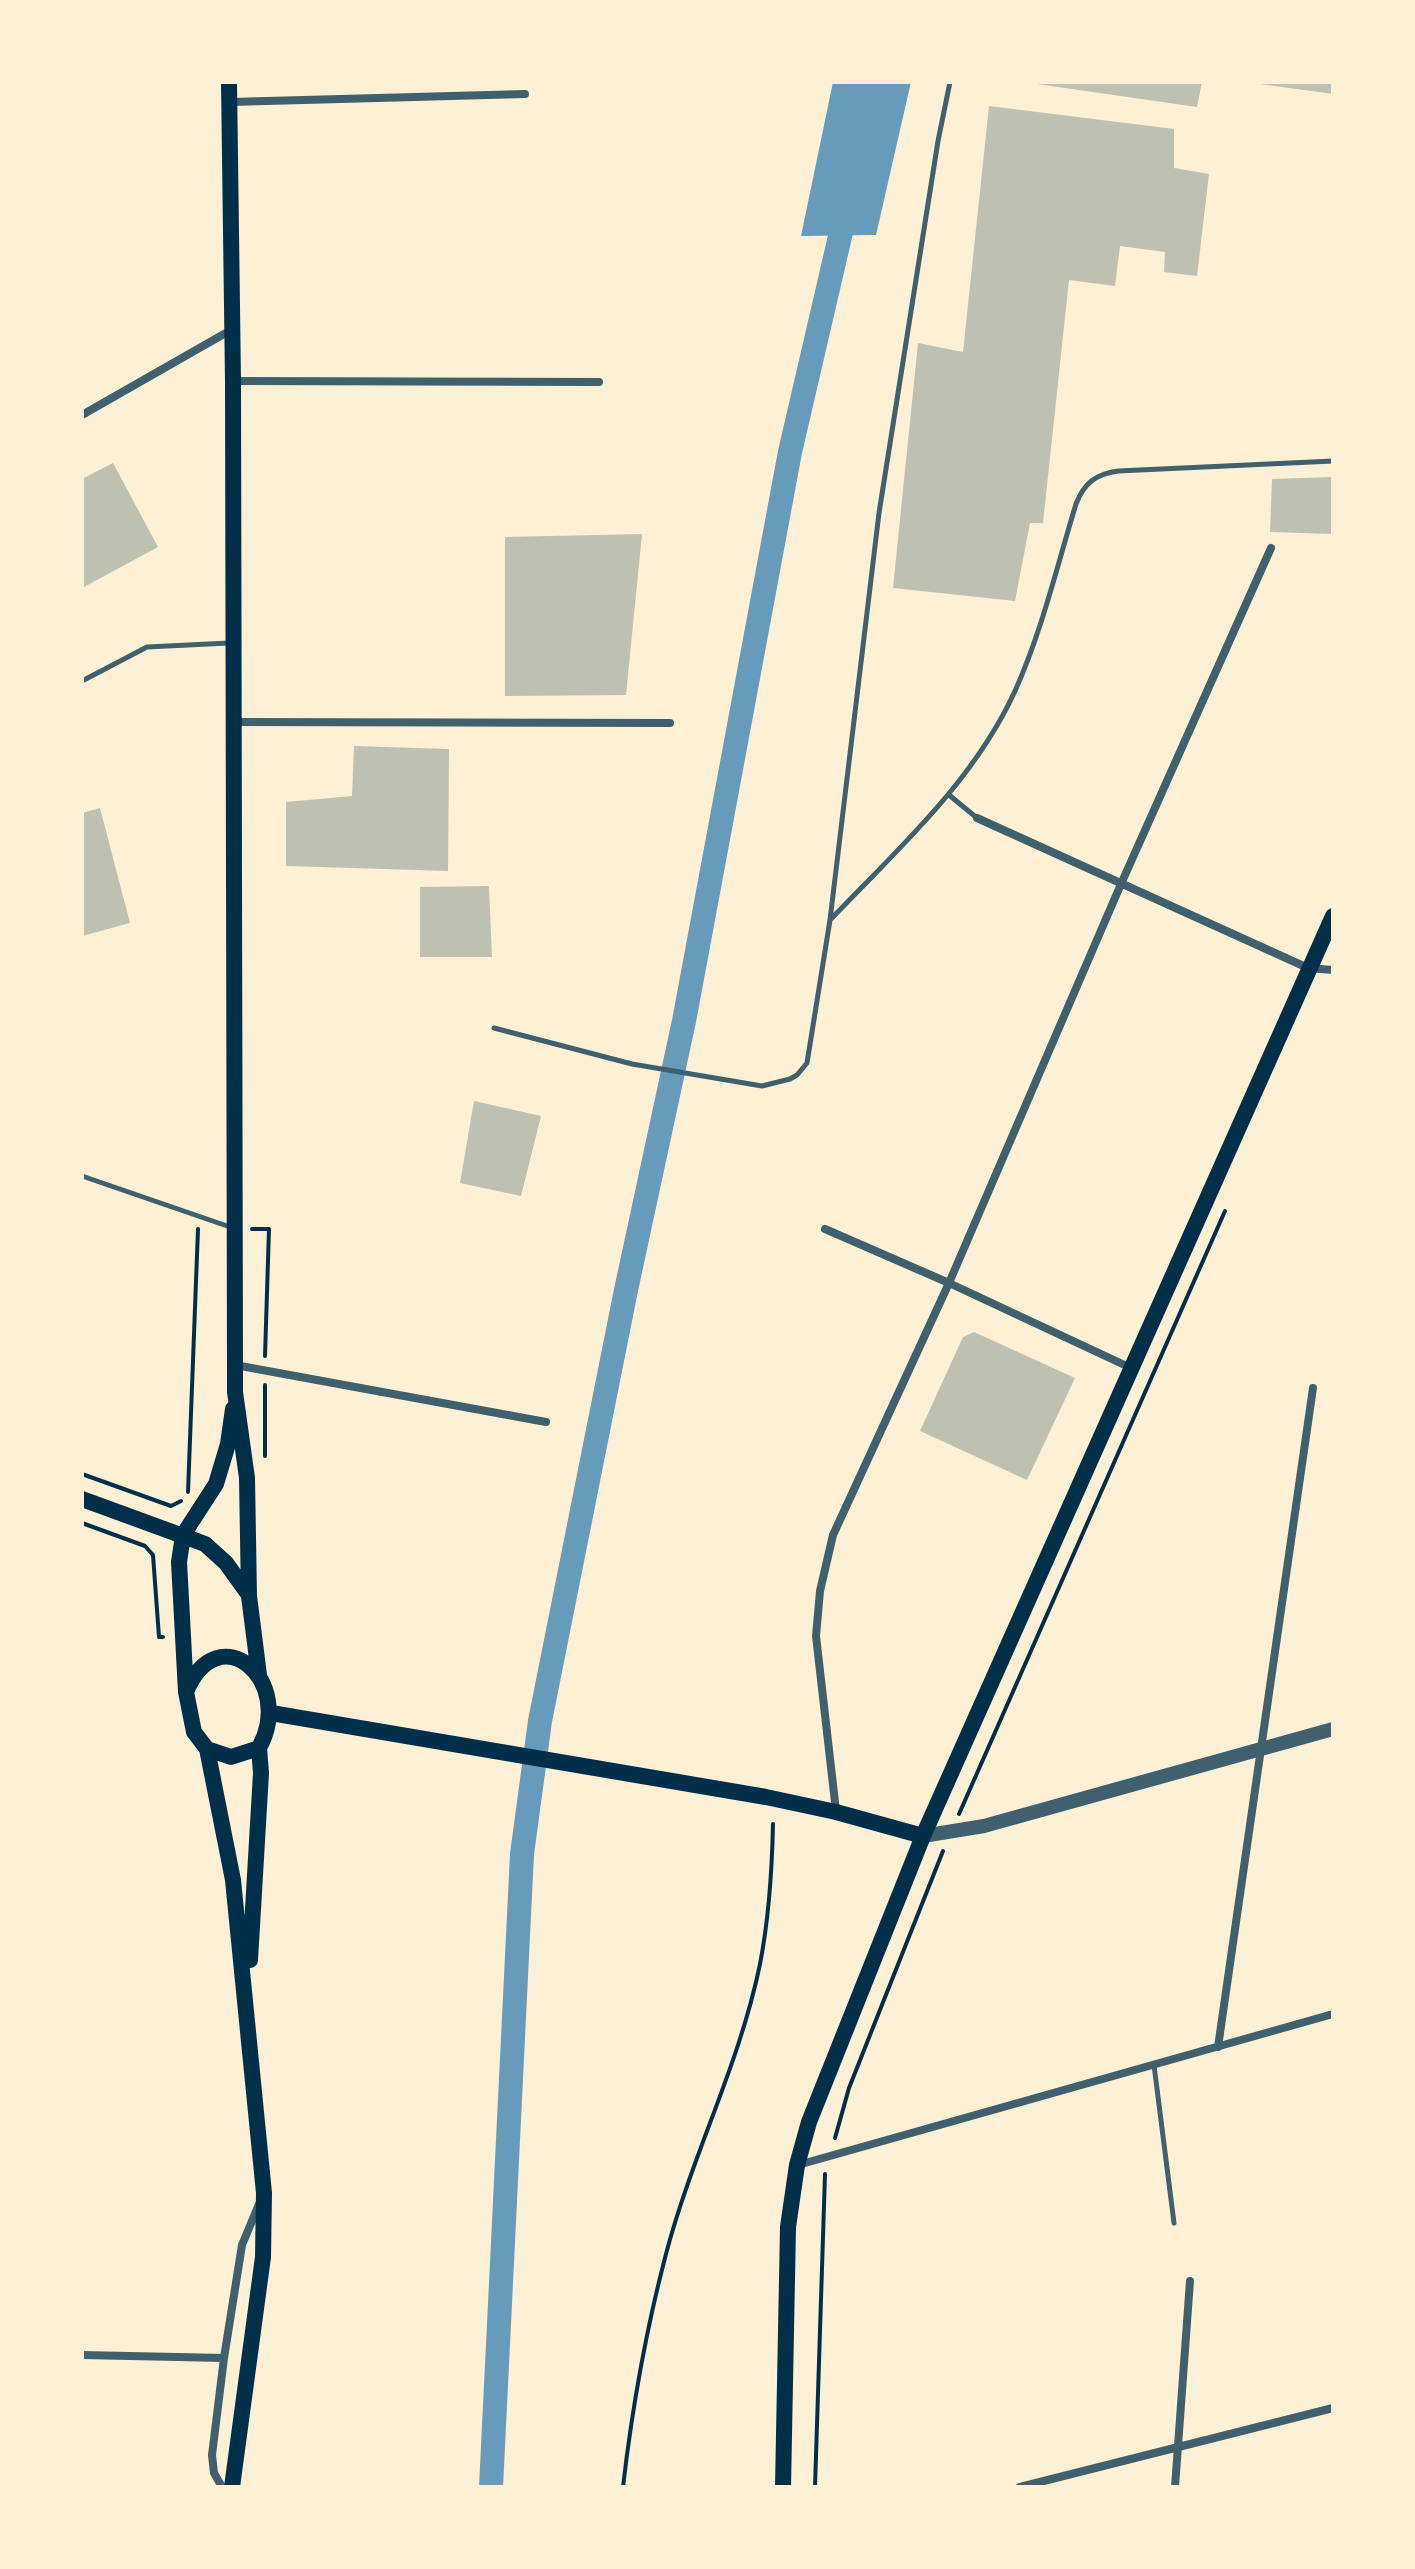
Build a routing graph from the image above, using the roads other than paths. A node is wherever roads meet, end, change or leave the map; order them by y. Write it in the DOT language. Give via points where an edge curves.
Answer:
graph roads {
  1 [pos="229,82"];
  2 [pos="950,82"];
  3 [pos="525,94"];
  4 [pos="229,102"];
  5 [pos="232,330"];
  6 [pos="233,381"];
  7 [pos="599,382"];
  8 [pos="82,415"];
  9 [pos="1333,461"];
  10 [pos="1271,548"];
  11 [pos="233,643"];
  12 [pos="82,681"];
  13 [pos="233,722"];
  14 [pos="670,723"];
  15 [pos="949,795"];
  16 [pos="977,818"];
  17 [pos="1121,884"];
  18 [pos="1333,916"];
  19 [pos="830,920"];
  20 [pos="1308,968"];
  21 [pos="1333,970"];
  22 [pos="494,1028"];
  23 [pos="82,1176"];
  24 [pos="234,1229"];
  25 [pos="825,1229"];
  26 [pos="949,1283"];
  27 [pos="235,1364"];
  28 [pos="1131,1368"];
  29 [pos="1313,1388"];
  30 [pos="235,1392"];
  31 [pos="546,1422"];
  32 [pos="82,1499"];
  33 [pos="183,1535"];
  34 [pos="249,1596"];
  35 [pos="259,1675"];
  36 [pos="186,1692"];
  37 [pos="271,1713"];
  38 [pos="1333,1729"];
  39 [pos="259,1748"];
  40 [pos="207,1749"];
  41 [pos="1259,1750"];
  42 [pos="836,1812"];
  43 [pos="923,1836"];
  44 [pos="247,2010"];
  45 [pos="1333,2014"];
  46 [pos="1218,2047"];
  47 [pos="1154,2065"];
  48 [pos="797,2165"];
  49 [pos="264,2193"];
  50 [pos="1174,2223"];
  51 [pos="1190,2281"];
  52 [pos="82,2355"];
  53 [pos="224,2358"];
  54 [pos="1333,2408"];
  55 [pos="1179,2446"];
  56 [pos="222,2487"];
  57 [pos="232,2487"];
  58 [pos="783,2487"];
  59 [pos="1020,2487"];
  60 [pos="1175,2487"];
  1 -- 4 [label="main road"];
  2 -- 19 [label="lane" via="879,513"];
  3 -- 4 [label="street"];
  4 -- 5 [label="main road"];
  5 -- 6 [label="main road"];
  5 -- 8 [label="street"];
  6 -- 7 [label="street"];
  6 -- 11 [label="main road"];
  9 -- 15 [label="lane" via="1118,471 1091,480 1081,490 1014,694"];
  10 -- 17 [label="street"];
  11 -- 12 [label="lane" via="147,647"];
  11 -- 13 [label="main road"];
  13 -- 14 [label="street"];
  13 -- 24 [label="main road"];
  15 -- 16 [label="lane"];
  15 -- 19 [label="lane"];
  16 -- 17 [label="street"];
  17 -- 20 [label="street"];
  17 -- 26 [label="street"];
  18 -- 20 [label="main road"];
  19 -- 22 [label="lane" via="809,1056 790,1079 762,1086 713,1078 632,1064"];
  20 -- 21 [label="street"];
  20 -- 28 [label="main road"];
  23 -- 24 [label="lane"];
  24 -- 27 [label="main road"];
  25 -- 26 [label="street"];
  26 -- 28 [label="street"];
  26 -- 42 [label="street" via="833,1535 825,1566 816,1656"];
  27 -- 30 [label="main road"];
  27 -- 31 [label="street"];
  28 -- 43 [label="main road"];
  29 -- 41 [label="street"];
  30 -- 33 [label="main road" via="221,1471"];
  30 -- 34 [label="main road" via="247,1478"];
  32 -- 33 [label="main road"];
  33 -- 34 [label="main road" via="205,1544 226,1563"];
  33 -- 36 [label="main road" via="179,1562"];
  34 -- 35 [label="main road"];
  35 -- 36 [label="main road" via="241,1660 216,1658 192,1675"];
  35 -- 37 [label="main road"];
  36 -- 40 [label="main road" via="194,1732"];
  37 -- 39 [label="main road"];
  37 -- 42 [label="main road"];
  38 -- 41 [label="street"];
  39 -- 40 [label="main road" via="231,1757"];
  39 -- 44 [label="main road"];
  40 -- 44 [label="main road" via="233,1880"];
  41 -- 43 [label="street" via="984,1826"];
  41 -- 46 [label="street"];
  42 -- 43 [label="main road"];
  43 -- 48 [label="main road" via="809,2122"];
  44 -- 49 [label="main road"];
  45 -- 46 [label="street"];
  46 -- 47 [label="street"];
  47 -- 48 [label="street"];
  47 -- 50 [label="lane"];
  48 -- 58 [label="main road" via="788,2227"];
  49 -- 53 [label="street" via="242,2245"];
  49 -- 57 [label="main road" via="263,2257"];
  51 -- 55 [label="street"];
  52 -- 53 [label="street"];
  53 -- 56 [label="street" via="212,2455"];
  54 -- 55 [label="street"];
  55 -- 59 [label="street"];
  55 -- 60 [label="street"];
}
